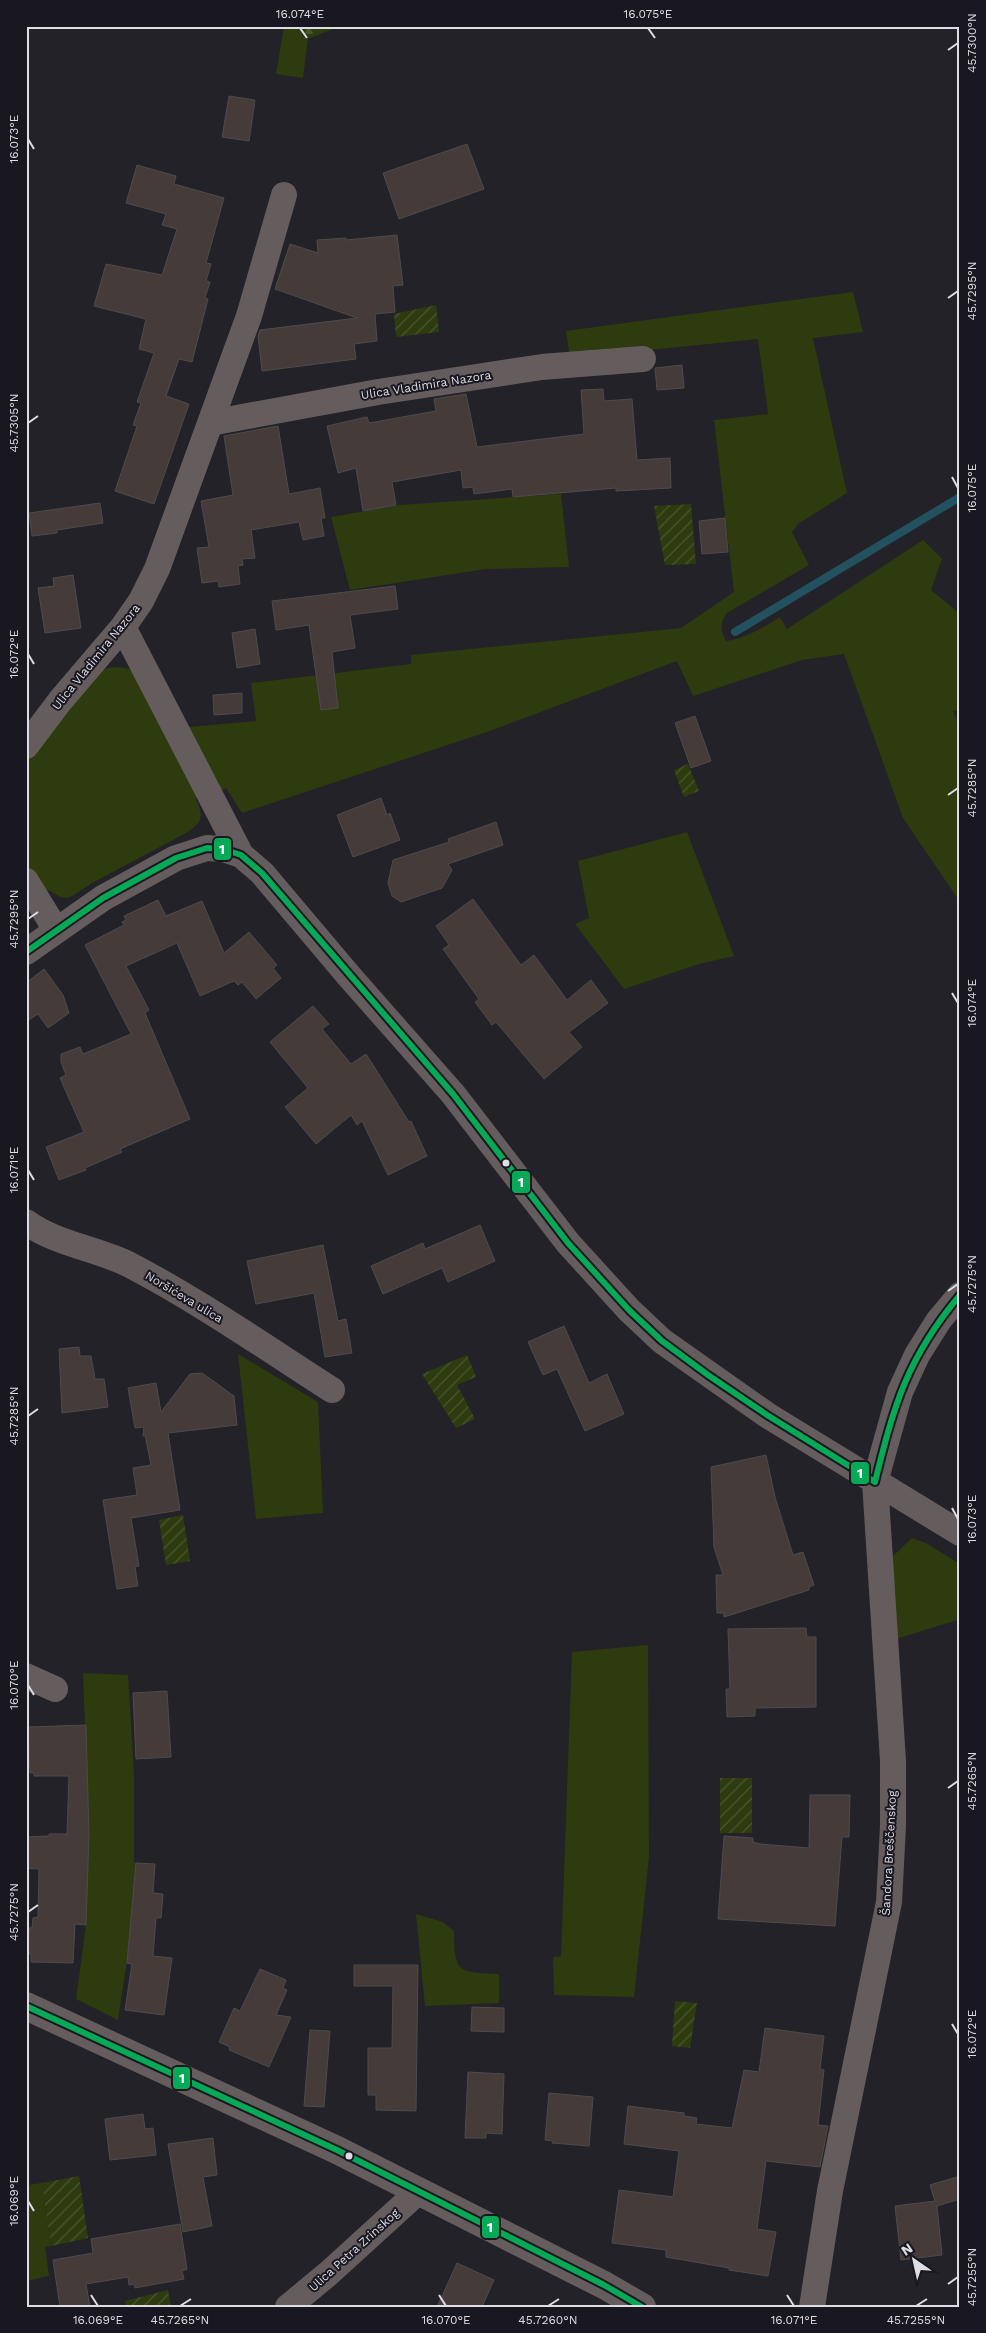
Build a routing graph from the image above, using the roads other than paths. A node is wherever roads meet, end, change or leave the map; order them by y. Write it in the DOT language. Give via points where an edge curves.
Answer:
graph roads {
  1 [pos="284,195"];
  2 [pos="643,359"];
  3 [pos="210,422"];
  4 [pos="123,627"];
  5 [pos="26,746"];
  6 [pos="241,855"];
  7 [pos="26,881"];
  8 [pos="56,930"];
  9 [pos="26,952"];
  10 [pos="26,1222"];
  11 [pos="960,1295"];
  12 [pos="332,1390"];
  13 [pos="875,1482"];
  14 [pos="960,1533"];
  15 [pos="26,1676"];
  16 [pos="55,1689"];
  17 [pos="26,2006"];
  18 [pos="419,2191"];
  19 [pos="288,2307"];
  20 [pos="642,2307"];
  21 [pos="812,2307"];
  1 -- 3 [label="street, Ulica Vladimira Nazora" via="248,316"];
  2 -- 3 [label="street, Ulica Vladimira Nazora" via="533,369"];
  3 -- 4 [label="street, Ulica Vladimira Nazora" via="157,569"];
  4 -- 5 [label="street, Ulica Vladimira Nazora"];
  4 -- 6 [label="street"];
  6 -- 8 [label="street" via="207,848 176,858 103,898"];
  6 -- 13 [label="street" via="262,873 453,1094 568,1243 629,1310 662,1341 708,1375"];
  7 -- 8 [label="street"];
  8 -- 9 [label="street"];
  10 -- 12 [label="street, Noršićeva ulica" via="44,1234 92,1249 132,1267 196,1303"];
  11 -- 13 [label="street, Šandora Breščenskog" via="939,1320 917,1355 900,1392"];
  13 -- 14 [label="street"];
  13 -- 21 [label="street, Šandora Breščenskog" via="893,1761 889,1902 830,2191"];
  15 -- 16 [label="street"];
  17 -- 18 [label="street"];
  18 -- 19 [label="street, Ulica Petra Zrinskog"];
  18 -- 20 [label="street"];
}
